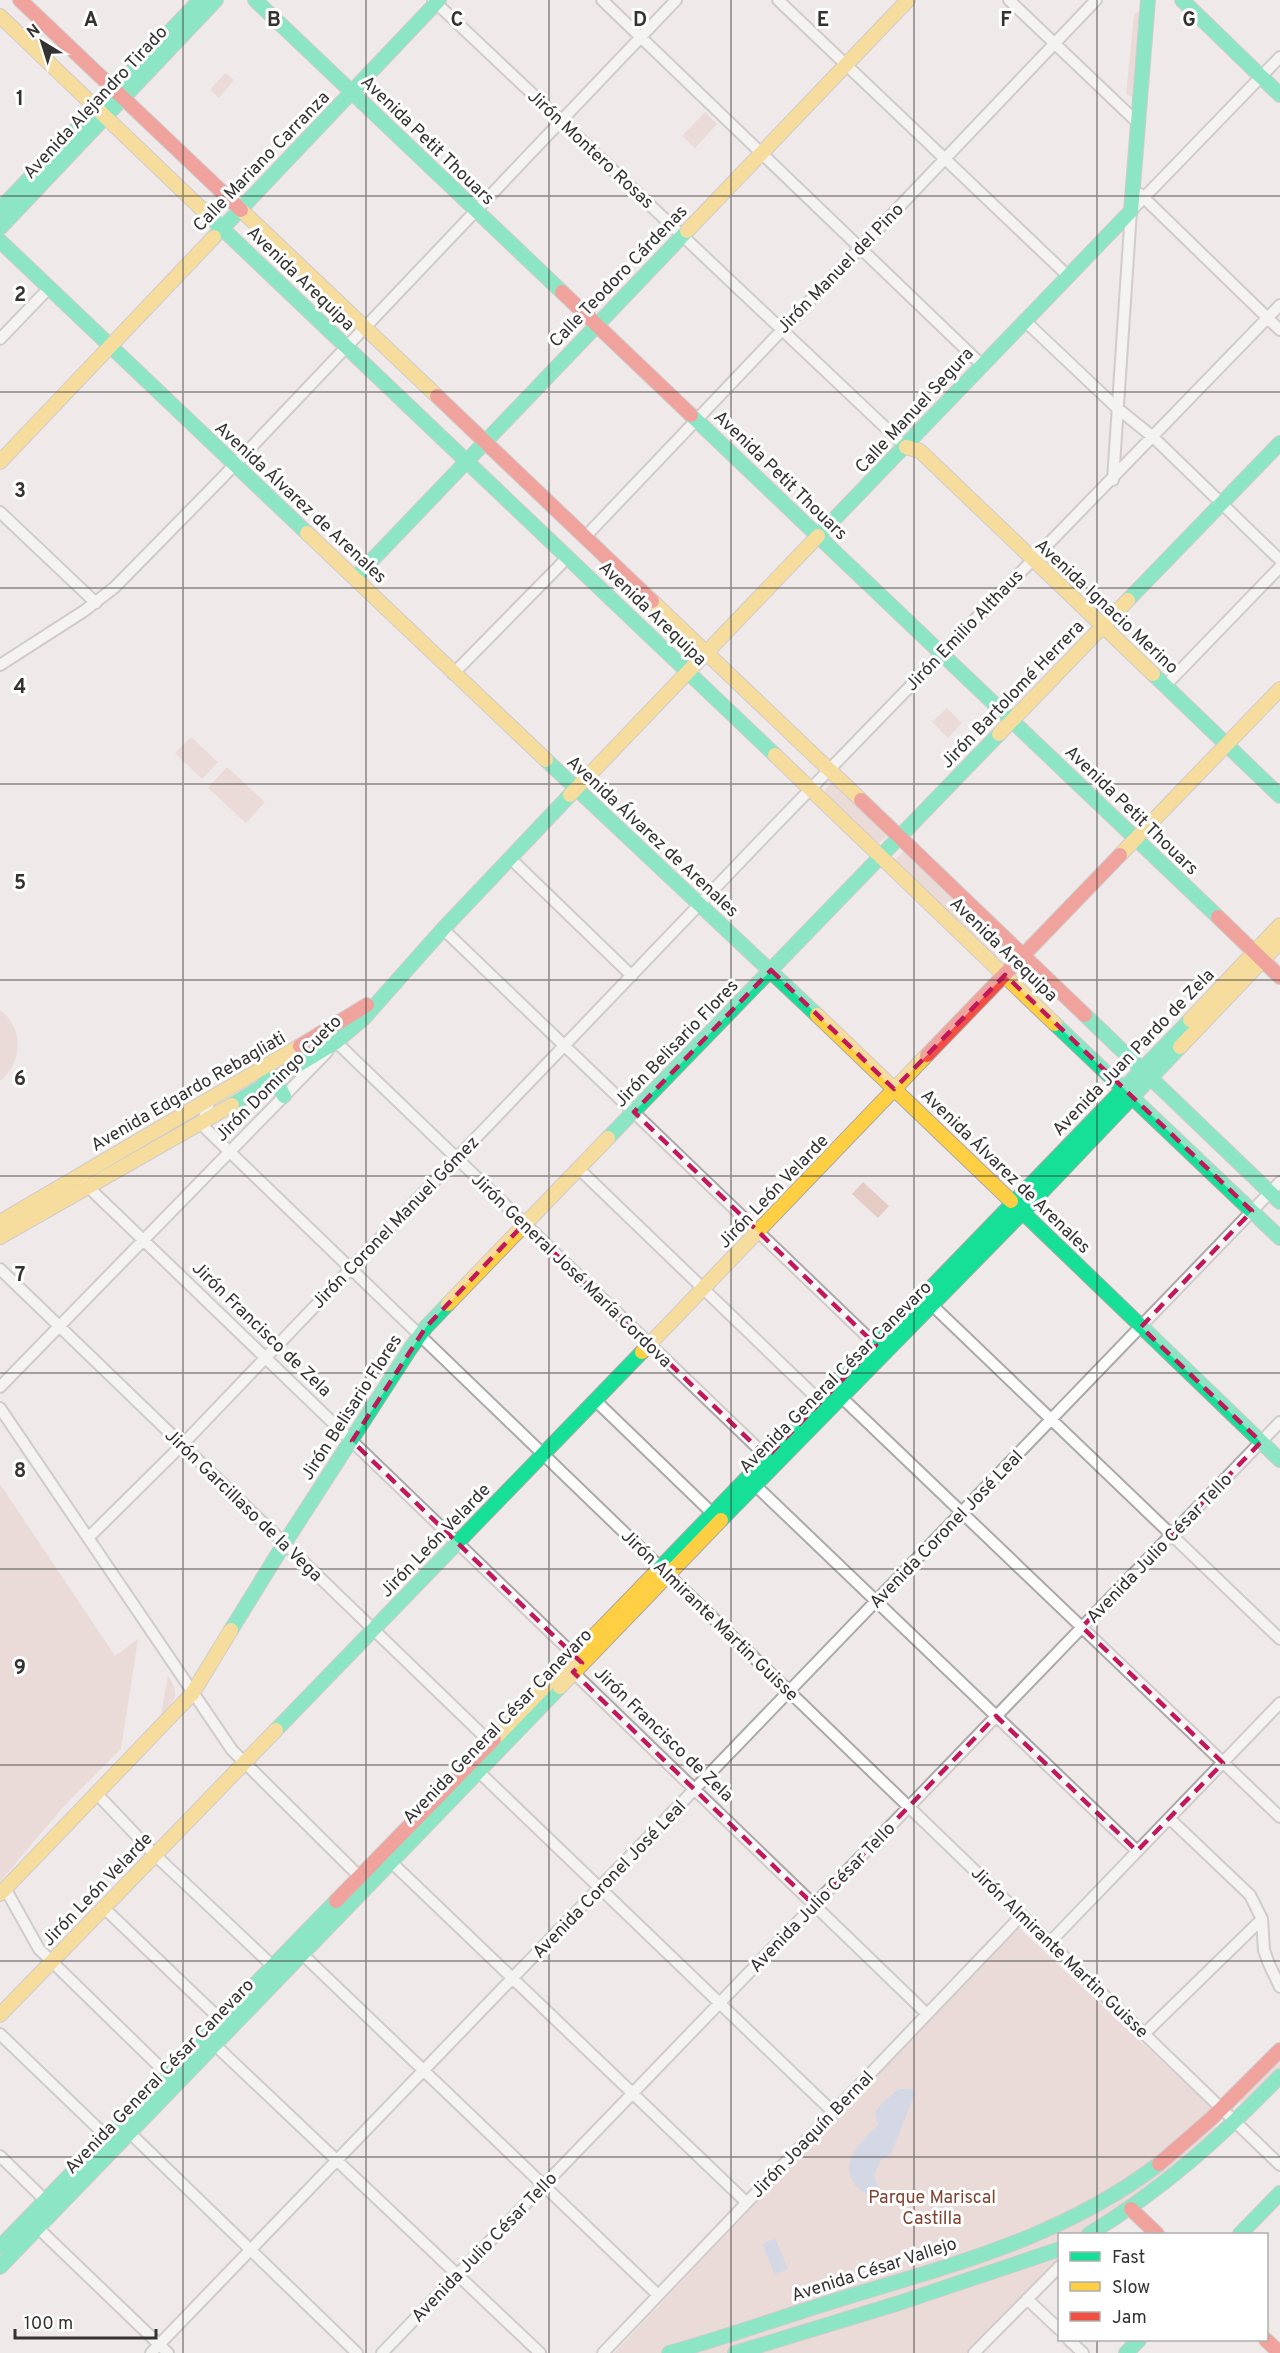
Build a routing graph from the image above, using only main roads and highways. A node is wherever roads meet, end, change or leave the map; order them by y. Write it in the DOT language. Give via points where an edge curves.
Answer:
graph roads {
  1 [pos="20,0"];
  2 [pos="200,0"];
  3 [pos="216,0"];
  4 [pos="255,0"];
  5 [pos="908,0"];
  6 [pos="1182,0"];
  7 [pos="436,1"];
  8 [pos="1148,1"];
  9 [pos="0,16"];
  10 [pos="352,92"];
  11 [pos="119,93"];
  12 [pos="1280,95"];
  13 [pos="101,112"];
  14 [pos="0,209"];
  15 [pos="240,209"];
  16 [pos="0,228"];
  17 [pos="222,228"];
  18 [pos="0,241"];
  19 [pos="597,325"];
  20 [pos="110,346"];
  21 [pos="485,442"];
  22 [pos="1280,443"];
  23 [pos="906,447"];
  24 [pos="466,460"];
  25 [pos="0,462"];
  26 [pos="819,536"];
  27 [pos="355,578"];
  28 [pos="1102,626"];
  29 [pos="707,653"];
  30 [pos="688,672"];
  31 [pos="1280,689"];
  32 [pos="1012,720"];
  33 [pos="1227,744"];
  34 [pos="576,789"];
  35 [pos="1280,796"];
  36 [pos="900,837"];
  37 [pos="1136,838"];
  38 [pos="881,856"];
  39 [pos="1280,925"];
  40 [pos="1280,942"];
  41 [pos="1023,955"];
  42 [pos="1259,956"];
  43 [pos="771,970"];
  44 [pos="1005,975"];
  45 [pos="1280,977"];
  46 [pos="391,987"];
  47 [pos="336,1042"];
  48 [pos="258,1071"];
  49 [pos="1146,1073"];
  50 [pos="272,1080"];
  51 [pos="894,1089"];
  52 [pos="1128,1092"];
  53 [pos="284,1096"];
  54 [pos="1275,1197"];
  55 [pos="1017,1208"];
  56 [pos="0,1222"];
  57 [pos="0,1237"];
  58 [pos="1280,1238"];
  59 [pos="838,1393"];
  60 [pos="1280,1460"];
  61 [pos="664,1570"];
  62 [pos="386,1857"];
  63 [pos="3,1892"];
  64 [pos="277,1970"];
  65 [pos="0,2014"];
  66 [pos="1280,2050"];
  67 [pos="1280,2076"];
  68 [pos="1280,2193"];
  69 [pos="1131,2209"];
  70 [pos="1092,2233"];
  71 [pos="1155,2233"];
  72 [pos="1242,2233"];
  73 [pos="0,2247"];
  74 [pos="1058,2249"];
  75 [pos="0,2267"];
  76 [pos="908,2278"];
  77 [pos="880,2287"];
  78 [pos="914,2298"];
  79 [pos="885,2307"];
  80 [pos="1138,2341"];
  81 [pos="1267,2341"];
  82 [pos="669,2353"];
  83 [pos="735,2353"];
  84 [pos="1126,2353"];
  85 [pos="1280,2353"];
  1 -- 11 [label="main road, Avenida Arequipa"];
  2 -- 11 [label="main road, Avenida Alejandro Tirado"];
  3 -- 11 [label="main road, Avenida Alejandro Tirado"];
  4 -- 10 [label="main road, Avenida Petit Thouars"];
  5 -- 19 [label="main road, Calle Teodoro Cárdenas"];
  6 -- 12 [label="main road"];
  7 -- 10 [label="main road, Calle Mariano Carranza"];
  8 -- 23 [label="main road, Calle Manuel Segura" via="1131,211"];
  9 -- 13 [label="main road, Avenida Arequipa"];
  10 -- 15 [label="main road, Calle Mariano Carranza"];
  10 -- 19 [label="main road, Avenida Petit Thouars"];
  11 -- 13 [label="main road, Avenida Alejandro Tirado"];
  11 -- 15 [label="main road, Avenida Arequipa"];
  13 -- 14 [label="main road, Avenida Alejandro Tirado"];
  13 -- 16 [label="main road, Avenida Alejandro Tirado"];
  13 -- 17 [label="main road, Avenida Arequipa"];
  15 -- 17 [label="main road, Calle Mariano Carranza"];
  15 -- 21 [label="main road, Avenida Arequipa"];
  17 -- 20 [label="main road, Calle Mariano Carranza"];
  17 -- 24 [label="main road, Avenida Arequipa"];
  18 -- 20 [label="main road, Avenida Álvarez de Arenales"];
  19 -- 21 [label="main road, Calle Teodoro Cárdenas"];
  19 -- 26 [label="main road, Avenida Petit Thouars"];
  20 -- 25 [label="main road, Calle Mariano Carranza"];
  20 -- 27 [label="main road, Avenida Álvarez de Arenales"];
  21 -- 24 [label="main road, Calle Teodoro Cárdenas"];
  21 -- 29 [label="main road, Avenida Arequipa"];
  22 -- 28 [label="main road, Jirón Bartolomé Herrera"];
  23 -- 26 [label="main road, Calle Manuel Segura"];
  23 -- 28 [label="main road, Avenida Ignacio Merino" via="920,451"];
  24 -- 27 [label="main road, Calle Teodoro Cárdenas"];
  24 -- 30 [label="main road, Avenida Arequipa"];
  26 -- 29 [label="main road, Calle Manuel Segura"];
  26 -- 32 [label="main road, Avenida Petit Thouars"];
  27 -- 34 [label="main road, Avenida Álvarez de Arenales"];
  28 -- 32 [label="main road, Jirón Bartolomé Herrera"];
  28 -- 33 [label="main road, Avenida Ignacio Merino"];
  29 -- 30 [label="main road, Calle Manuel Segura"];
  29 -- 36 [label="main road, Avenida Arequipa"];
  30 -- 34 [label="main road, Calle Manuel Segura"];
  30 -- 38 [label="main road, Avenida Arequipa"];
  31 -- 33 [label="main road, Jirón León Velarde"];
  32 -- 36 [label="main road, Jirón Bartolomé Herrera"];
  32 -- 37 [label="main road, Avenida Petit Thouars"];
  33 -- 35 [label="main road, Avenida Ignacio Merino"];
  33 -- 37 [label="main road, Jirón León Velarde"];
  34 -- 43 [label="main road, Avenida Álvarez de Arenales"];
  34 -- 46 [label="main road, Jirón Domingo Cueto"];
  36 -- 38 [label="main road, Jirón Bartolomé Herrera"];
  36 -- 41 [label="main road, Avenida Arequipa"];
  37 -- 41 [label="main road, Jirón León Velarde"];
  37 -- 42 [label="main road, Avenida Petit Thouars"];
  38 -- 43 [label="main road, Jirón Bartolomé Herrera"];
  38 -- 44 [label="main road, Avenida Arequipa"];
  39 -- 42 [label="main road, Avenida Juan Pardo de Zela"];
  40 -- 42 [label="main road, Avenida Juan Pardo de Zela"];
  41 -- 44 [label="main road, Jirón León Velarde"];
  41 -- 49 [label="main road, Avenida Arequipa"];
  42 -- 45 [label="main road, Avenida Petit Thouars"];
  42 -- 49 [label="main road, Avenida Juan Pardo de Zela"];
  43 -- 51 [label="main road, Avenida Álvarez de Arenales"];
  43 -- 63 [label="main road, Jirón Belisario Flores" via="420,1335 192,1694"];
  44 -- 51 [label="main road, Jirón León Velarde"];
  44 -- 52 [label="main road, Avenida Arequipa"];
  46 -- 47 [label="main road, Jirón Domingo Cueto"];
  46 -- 48 [label="main road, Avenida Edgardo Rebagliati"];
  47 -- 50 [label="main road, Avenida Edgardo Rebagliati"];
  48 -- 50 [label="main road"];
  48 -- 56 [label="main road, Avenida Edgardo Rebagliati"];
  49 -- 52 [label="main road, Avenida Juan Pardo de Zela"];
  49 -- 54 [label="main road, Avenida Arequipa"];
  50 -- 53 [label="main road"];
  50 -- 57 [label="main road, Avenida Edgardo Rebagliati"];
  51 -- 55 [label="main road, Avenida Álvarez de Arenales"];
  51 -- 65 [label="main road, Jirón León Velarde" via="704,1290"];
  52 -- 55 [label="main road, Avenida Juan Pardo de Zela"];
  52 -- 58 [label="main road, Avenida Arequipa"];
  55 -- 59 [label="main road, Avenida General César Canevaro" via="932,1305"];
  55 -- 59 [label="main road, Avenida General César Canevaro" via="876,1345"];
  55 -- 60 [label="main road, Avenida Álvarez de Arenales"];
  59 -- 61 [label="main road, Avenida General César Canevaro" via="754,1485"];
  59 -- 61 [label="main road, Avenida General César Canevaro" via="820,1402 712,1513"];
  61 -- 62 [label="main road, Avenida General César Canevaro" via="478,1771"];
  61 -- 62 [label="main road, Avenida General César Canevaro" via="489,1741"];
  62 -- 64 [label="main road, Avenida General César Canevaro"];
  64 -- 73 [label="main road, Avenida General César Canevaro" via="220,2019"];
  64 -- 75 [label="main road, Avenida General César Canevaro" via="214,2044"];
  66 -- 76 [label="main road, Avenida César Vallejo" via="1223,2109 1162,2162 1086,2212 1022,2241"];
  67 -- 69 [label="main road" via="1236,2122"];
  68 -- 72 [label="main road"];
  69 -- 70 [label="main road"];
  69 -- 71 [label="main road"];
  74 -- 78 [label="main road"];
  76 -- 77 [label="main road, Avenida César Vallejo"];
  76 -- 78 [label="main road" via="905,2290"];
  77 -- 79 [label="main road" via="889,2295"];
  77 -- 82 [label="main road, Avenida César Vallejo"];
  78 -- 79 [label="main road"];
  79 -- 83 [label="main road"];
  80 -- 84 [label="main road"];
  81 -- 85 [label="main road"];
}
